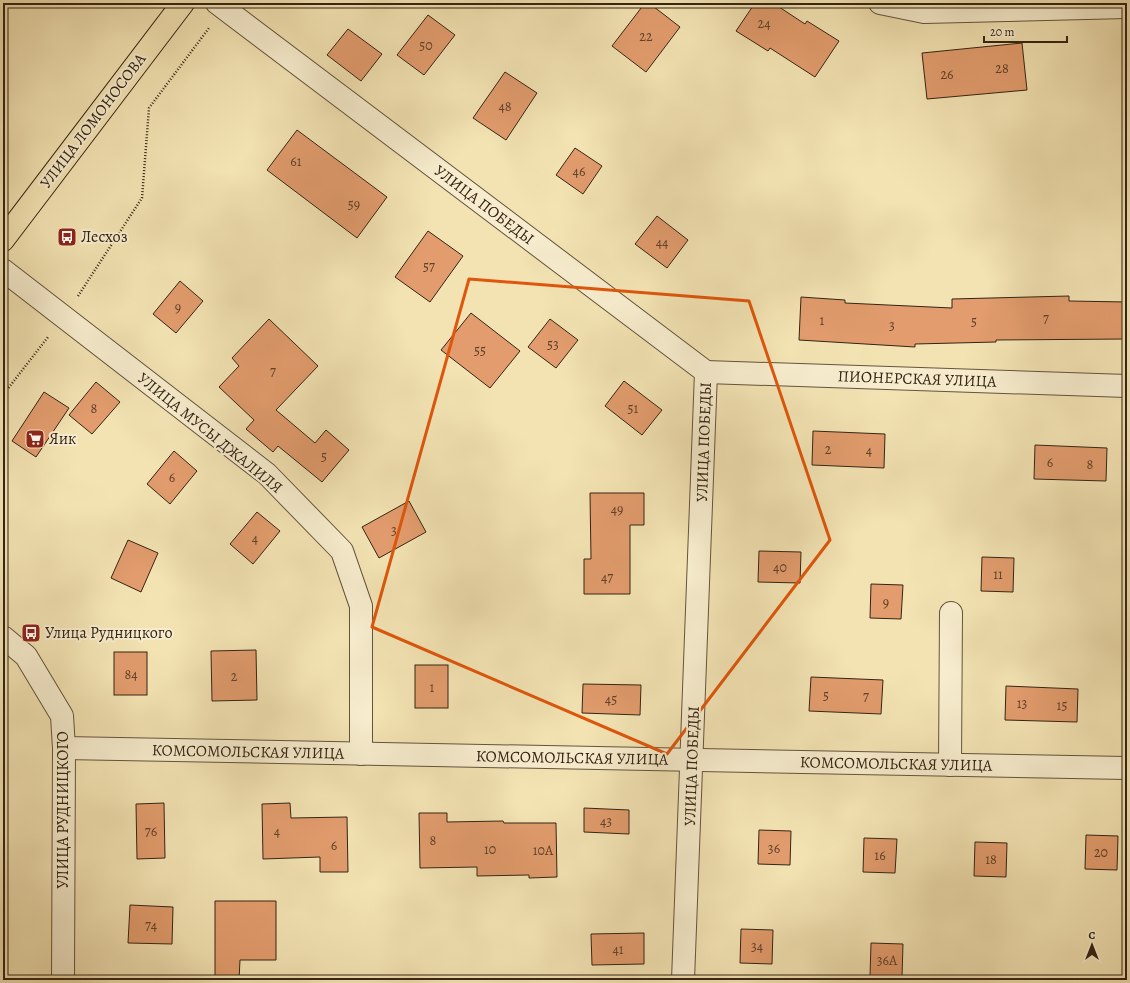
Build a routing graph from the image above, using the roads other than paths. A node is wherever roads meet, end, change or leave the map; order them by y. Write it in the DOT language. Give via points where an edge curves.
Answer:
graph roads {
  1 [pos="184,3"];
  2 [pos="880,3"];
  3 [pos="220,6"];
  4 [pos="1127,7"];
  5 [pos="3,240"];
  6 [pos="3,270"];
  7 [pos="706,372"];
  8 [pos="1127,386"];
  9 [pos="951,613"];
  10 [pos="3,637"];
  11 [pos="64,748"];
  12 [pos="361,754"];
  13 [pos="692,760"];
  14 [pos="950,765"];
  15 [pos="1127,768"];
  16 [pos="63,980"];
  17 [pos="683,980"];
  1 -- 5 [label="main road, УЛИЦА ЛОМОНОСОВА"];
  2 -- 4 [label="street" via="924,12"];
  3 -- 7 [label="street, УЛИЦА ПОБЕДЫ"];
  6 -- 12 [label="street, УЛИЦА МУСЫ ДЖАЛИЛЯ" via="267,474 342,551 361,606"];
  7 -- 8 [label="street, ПИОНЕРСКАЯ УЛИЦА"];
  7 -- 13 [label="street, УЛИЦА ПОБЕДЫ"];
  9 -- 14 [label="street"];
  10 -- 11 [label="street, УЛИЦА РУДНИЦКОГО" via="26,656 62,716"];
  11 -- 12 [label="street, КОМСОМОЛЬСКАЯ УЛИЦА"];
  11 -- 16 [label="street, УЛИЦА РУДНИЦКОГО"];
  12 -- 13 [label="street, КОМСОМОЛЬСКАЯ УЛИЦА"];
  13 -- 14 [label="street, КОМСОМОЛЬСКАЯ УЛИЦА"];
  13 -- 17 [label="street, УЛИЦА ПОБЕДЫ"];
  14 -- 15 [label="street, КОМСОМОЛЬСКАЯ УЛИЦА"];
}
